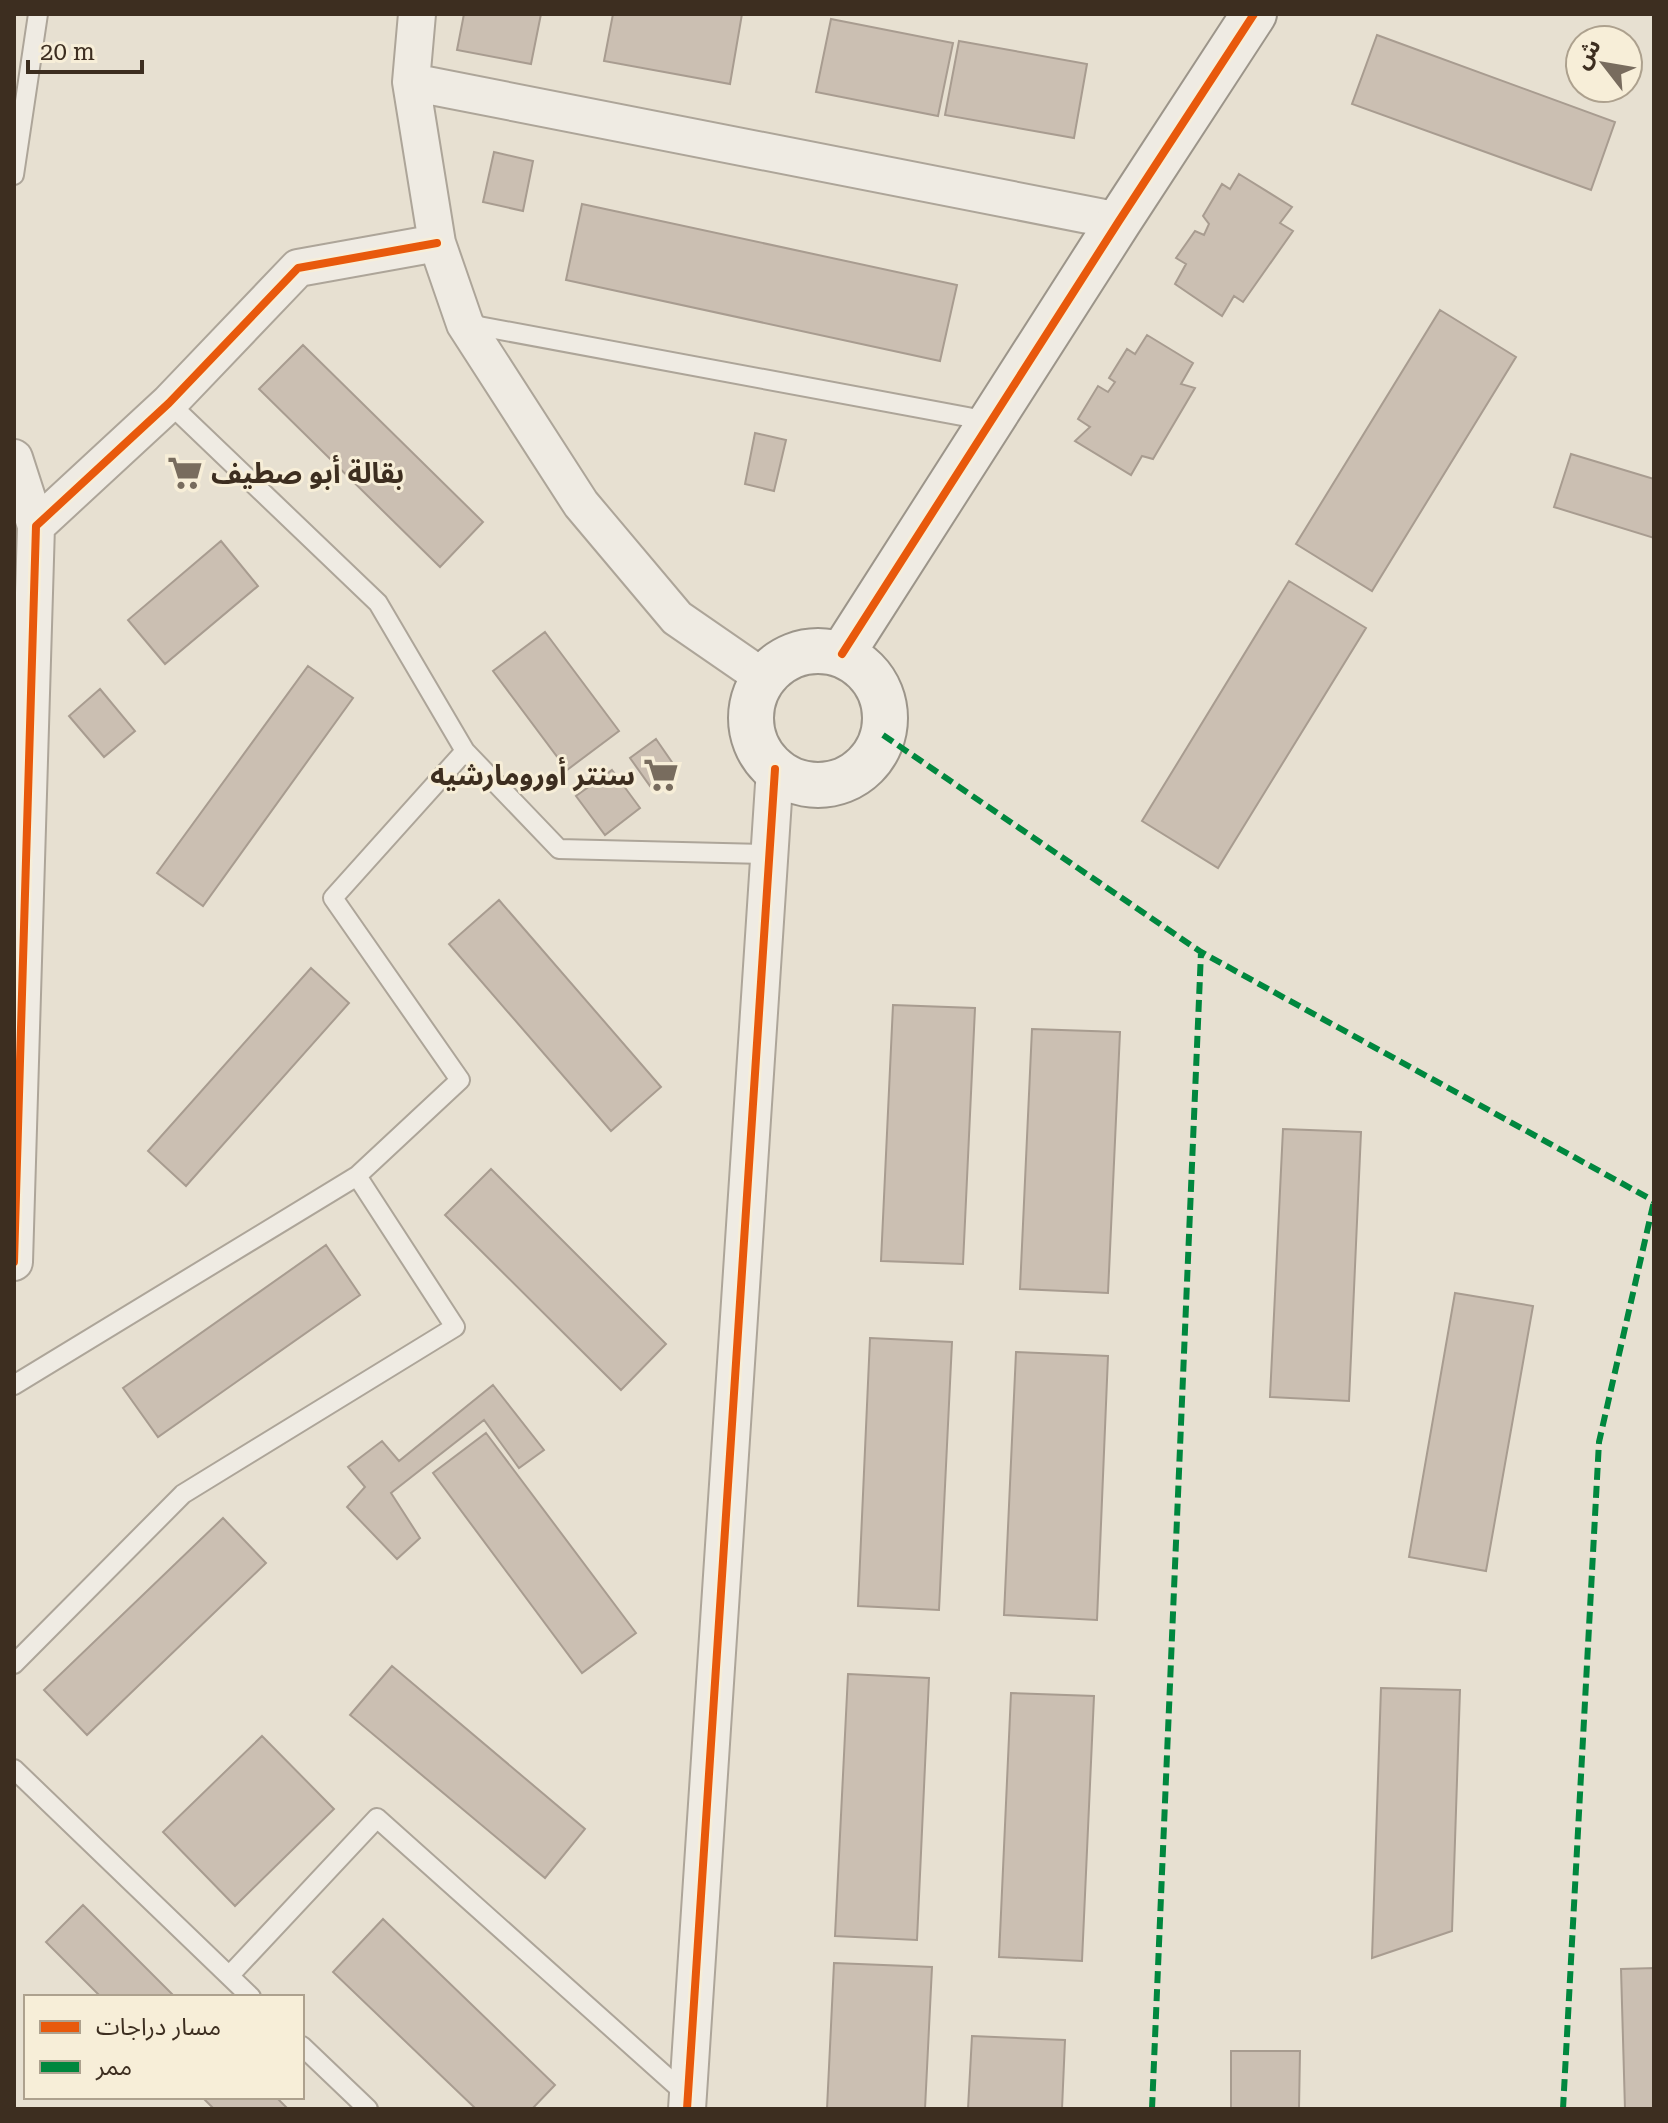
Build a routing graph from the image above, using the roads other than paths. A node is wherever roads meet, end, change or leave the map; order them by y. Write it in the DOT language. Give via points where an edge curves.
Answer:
graph roads {
  1 [pos="38,14"];
  2 [pos="417,14"];
  3 [pos="1254,14"];
  4 [pos="411,82"];
  5 [pos="14,175"];
  6 [pos="1119,221"];
  7 [pos="437,243"];
  8 [pos="465,324"];
  9 [pos="169,403"];
  10 [pos="991,422"];
  11 [pos="14,458"];
  12 [pos="36,526"];
  13 [pos="842,654"];
  14 [pos="764,678"];
  15 [pos="465,751"];
  16 [pos="775,769"];
  17 [pos="769,854"];
  18 [pos="357,1176"];
  19 [pos="14,1262"];
  20 [pos="14,1385"];
  21 [pos="14,1664"];
  22 [pos="14,1769"];
  23 [pos="229,1976"];
  24 [pos="249,1995"];
  25 [pos="304,2048"];
  26 [pos="688,2103"];
  27 [pos="368,2109"];
  1 -- 5 [label="lane"];
  2 -- 4 [label="street"];
  3 -- 6 [label="street"];
  4 -- 6 [label="street"];
  4 -- 7 [label="street"];
  6 -- 10 [label="street"];
  7 -- 8 [label="street"];
  7 -- 9 [label="street" via="298,268"];
  8 -- 10 [label="lane"];
  8 -- 14 [label="street" via="590,515 677,618"];
  9 -- 12 [label="street"];
  9 -- 15 [label="lane" via="378,603"];
  10 -- 13 [label="street"];
  11 -- 12 [label="street"];
  12 -- 19 [label="street"];
  13 -- 14 [label="street" via="813,650 785,658"];
  13 -- 16 [label="street" via="860,664 882,696 883,735 875,752 863,767 829,784 791,780"];
  14 -- 16 [label="street" via="750,716 761,755"];
  15 -- 17 [label="lane" via="559,849"];
  15 -- 18 [label="lane" via="333,898 460,1080"];
  16 -- 17 [label="street"];
  17 -- 26 [label="street"];
  18 -- 20 [label="lane"];
  18 -- 21 [label="lane" via="455,1327 183,1494"];
  22 -- 23 [label="lane"];
  23 -- 24 [label="lane"];
  23 -- 26 [label="lane" via="377,1818"];
  25 -- 27 [label="lane"];
}
